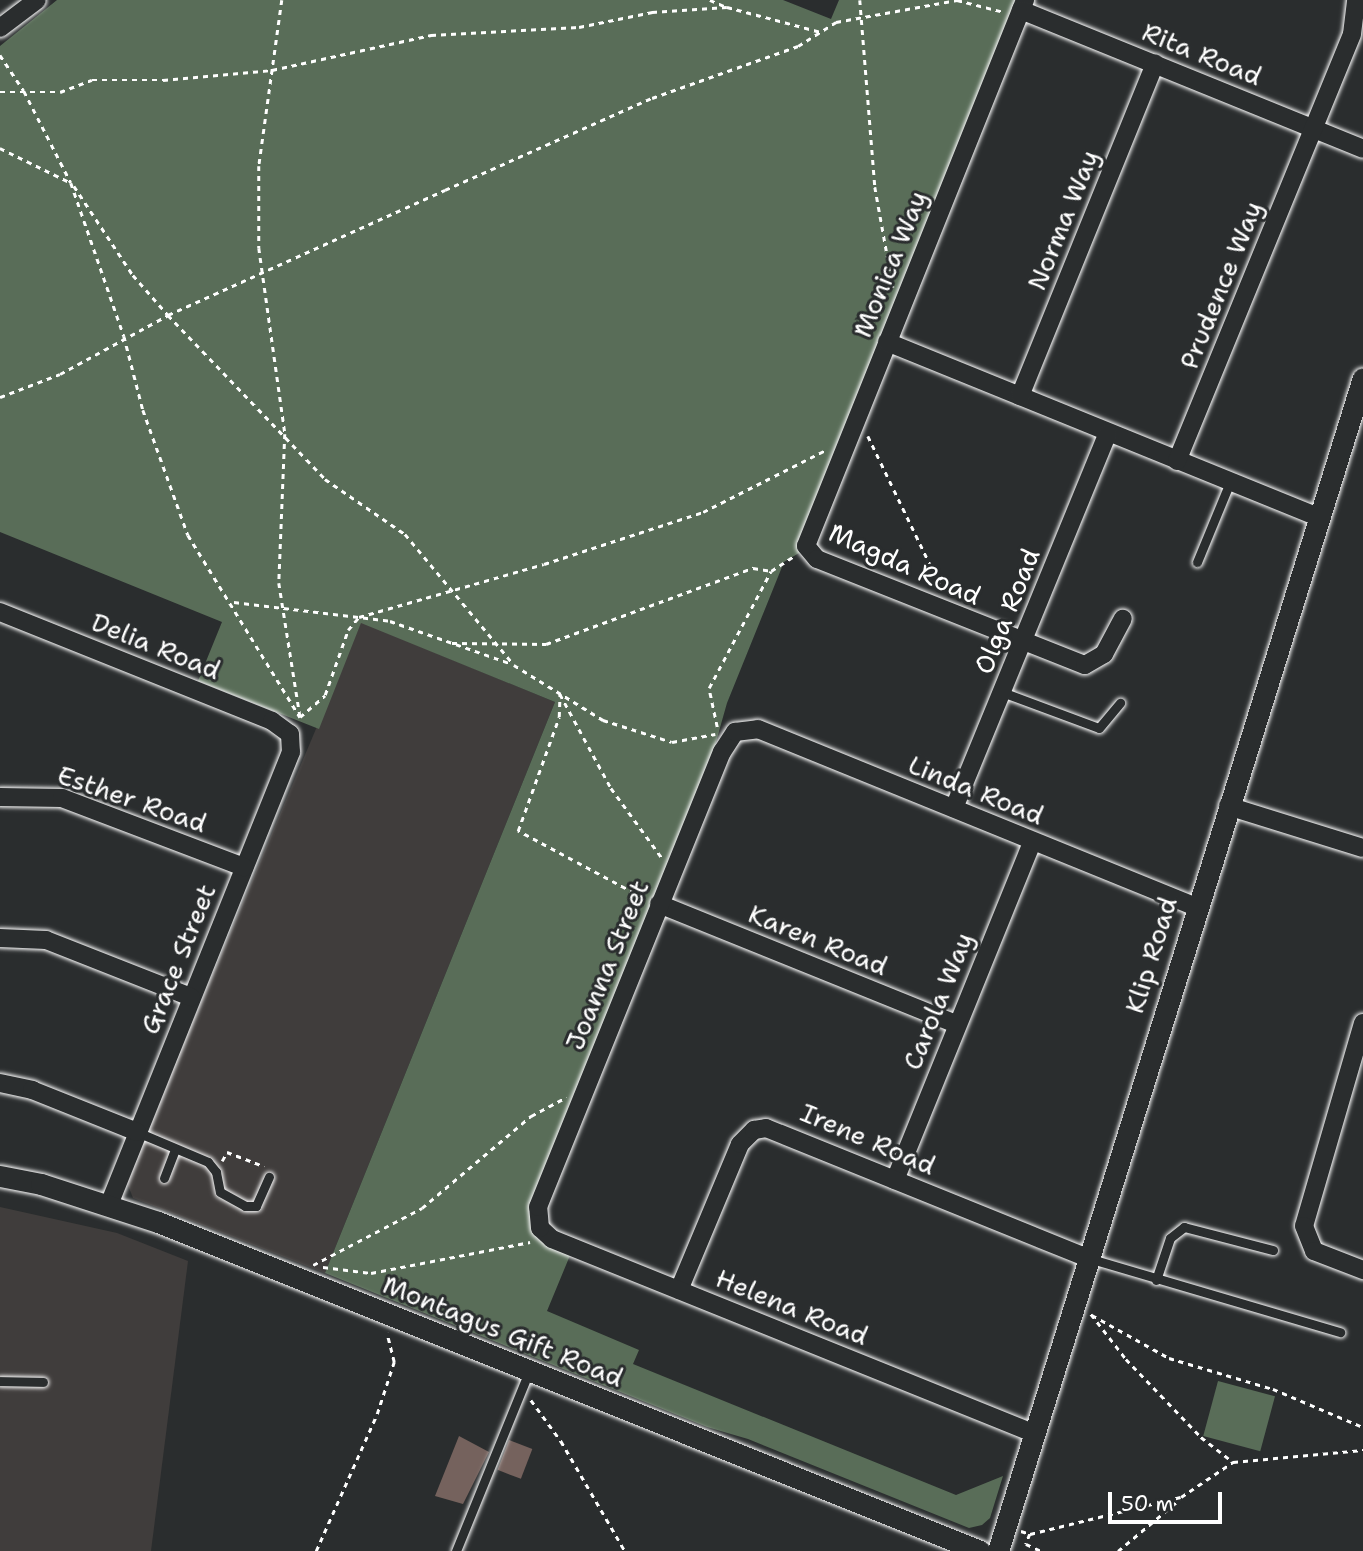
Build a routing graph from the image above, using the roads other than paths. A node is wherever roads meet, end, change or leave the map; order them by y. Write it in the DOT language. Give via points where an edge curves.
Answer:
graph roads {
  1 [pos="37,0"];
  2 [pos="1356,0"];
  3 [pos="1023,5"];
  4 [pos="0,28"];
  5 [pos="1155,63"];
  6 [pos="1314,128"];
  7 [pos="1363,149"];
  8 [pos="887,342"];
  9 [pos="1363,378"];
  10 [pos="1020,396"];
  11 [pos="1108,433"];
  12 [pos="1177,461"];
  13 [pos="1230,482"];
  14 [pos="1319,517"];
  15 [pos="807,548"];
  16 [pos="1197,562"];
  17 [pos="0,612"];
  18 [pos="1123,619"];
  19 [pos="1022,643"];
  20 [pos="1002,692"];
  21 [pos="1120,703"];
  22 [pos="735,732"];
  23 [pos="290,734"];
  24 [pos="0,797"];
  25 [pos="1228,806"];
  26 [pos="954,808"];
  27 [pos="1032,842"];
  28 [pos="1363,848"];
  29 [pos="244,867"];
  30 [pos="659,904"];
  31 [pos="1196,906"];
  32 [pos="0,938"];
  33 [pos="191,998"];
  34 [pos="1363,1023"];
  35 [pos="956,1024"];
  36 [pos="0,1083"];
  37 [pos="137,1132"];
  38 [pos="175,1149"];
  39 [pos="0,1176"];
  40 [pos="269,1177"];
  41 [pos="164,1178"];
  42 [pos="895,1180"];
  43 [pos="109,1204"];
  44 [pos="538,1222"];
  45 [pos="1273,1250"];
  46 [pos="1086,1257"];
  47 [pos="1363,1270"];
  48 [pos="1156,1280"];
  49 [pos="679,1290"];
  50 [pos="1340,1332"];
  51 [pos="525,1379"];
  52 [pos="0,1381"];
  53 [pos="43,1382"];
  54 [pos="1033,1433"];
  55 [pos="456,1551"];
  56 [pos="980,1551"];
  57 [pos="998,1551"];
  1 -- 4 [label="street"];
  2 -- 6 [label="street, Prudence Way" via="1352,34"];
  3 -- 5 [label="street, Rita Road"];
  3 -- 8 [label="street, Monica Way"];
  5 -- 6 [label="street, Rita Road"];
  5 -- 10 [label="street, Norma Way"];
  6 -- 7 [label="street, Rita Road"];
  6 -- 12 [label="street, Prudence Way"];
  8 -- 10 [label="street"];
  8 -- 15 [label="street, Monica Way" via="806,539"];
  9 -- 14 [label="street, Klip Road"];
  10 -- 11 [label="street"];
  11 -- 12 [label="street"];
  11 -- 19 [label="street, Olga Road"];
  12 -- 13 [label="street"];
  13 -- 14 [label="street"];
  13 -- 16 [label="lane"];
  14 -- 25 [label="street, Klip Road"];
  15 -- 19 [label="street, Magda Road" via="817,559"];
  17 -- 23 [label="street, Delia Road" via="272,721"];
  18 -- 19 [label="street, Magda Road" via="1104,654 1085,665"];
  19 -- 20 [label="street, Olga Road"];
  20 -- 21 [label="lane" via="1099,728"];
  20 -- 26 [label="street, Olga Road"];
  22 -- 26 [label="street, Linda Road" via="758,729"];
  22 -- 30 [label="street, Joanna Street" via="722,752"];
  23 -- 29 [label="street, Grace Street" via="291,752"];
  24 -- 29 [label="street, Esther Road" via="62,798"];
  25 -- 28 [label="street"];
  25 -- 31 [label="street, Klip Road"];
  26 -- 27 [label="street, Linda Road"];
  27 -- 31 [label="street, Linda Road"];
  27 -- 35 [label="street, Carola Way"];
  29 -- 33 [label="street, Grace Street"];
  30 -- 35 [label="street, Karen Road"];
  30 -- 44 [label="street, Joanna Street" via="538,1207"];
  31 -- 46 [label="street, Klip Road"];
  32 -- 33 [label="street" via="46,940"];
  33 -- 37 [label="street, Grace Street"];
  34 -- 47 [label="street" via="1304,1226 1314,1251"];
  35 -- 42 [label="street, Carola Way"];
  36 -- 37 [label="street" via="32,1090"];
  37 -- 38 [label="lane"];
  37 -- 43 [label="street, Grace Street"];
  38 -- 40 [label="lane" via="208,1162 216,1171 220,1192 245,1206 257,1206"];
  38 -- 41 [label="lane"];
  39 -- 43 [label="street, Montagus Gift Road"];
  42 -- 46 [label="street, Irene Road"];
  42 -- 49 [label="street, Irene Road" via="779,1130 754,1130 740,1144"];
  43 -- 51 [label="street, Montagus Gift Road"];
  44 -- 49 [label="street, Helena Road" via="552,1239"];
  45 -- 48 [label="lane" via="1184,1227 1170,1238"];
  46 -- 48 [label="lane"];
  46 -- 54 [label="street, Klip Road"];
  48 -- 50 [label="lane"];
  49 -- 54 [label="street, Helena Road"];
  51 -- 55 [label="lane"];
  51 -- 56 [label="street, Montagus Gift Road"];
  52 -- 53 [label="lane"];
  54 -- 57 [label="street, Klip Road"];
}
